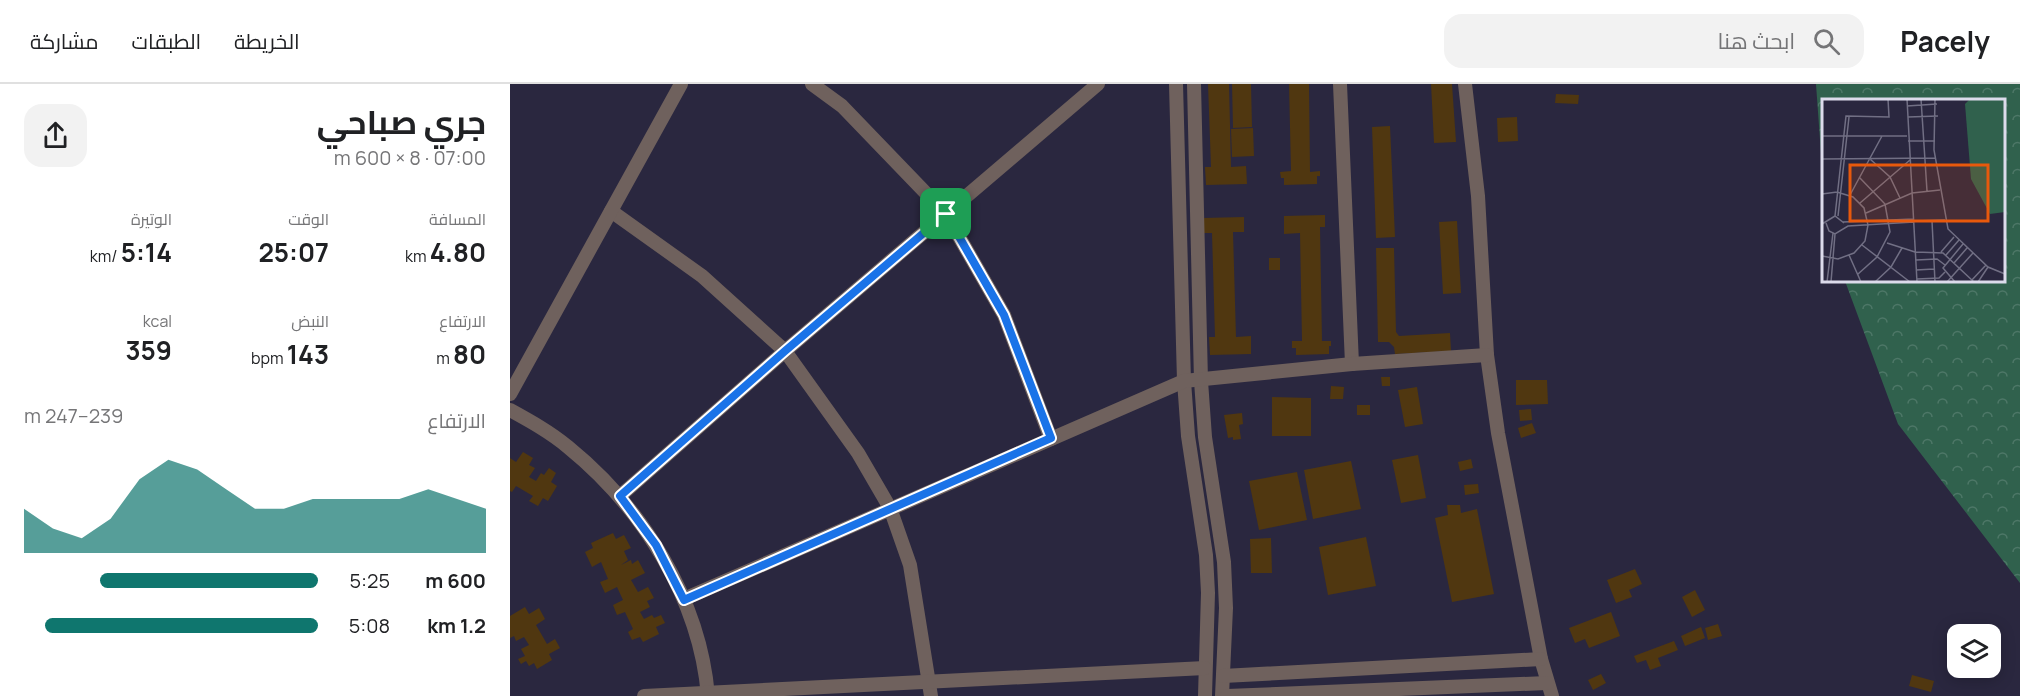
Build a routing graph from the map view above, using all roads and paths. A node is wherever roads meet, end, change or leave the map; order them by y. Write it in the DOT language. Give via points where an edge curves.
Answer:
graph roads {
  1 [pos="681,84"];
  2 [pos="812,84"];
  3 [pos="1098,84"];
  4 [pos="1176,84"];
  5 [pos="1194,84"];
  6 [pos="1340,84"];
  7 [pos="1465,84"];
  8 [pos="611,211"];
  9 [pos="946,214"];
  10 [pos="785,351"];
  11 [pos="1487,355"];
  12 [pos="1352,364"];
  13 [pos="1184,381"];
  14 [pos="1201,381"];
  15 [pos="510,394"];
  16 [pos="510,410"];
  17 [pos="1051,438"];
  18 [pos="620,496"];
  19 [pos="890,508"];
  20 [pos="684,600"];
  21 [pos="1540,659"];
  22 [pos="1205,668"];
  23 [pos="1223,676"];
  24 [pos="930,689"];
  25 [pos="1549,689"];
  26 [pos="1409,693"];
  27 [pos="707,694"];
  28 [pos="644,696"];
  29 [pos="1205,696"];
  30 [pos="1222,696"];
  31 [pos="1227,696"];
  1 -- 8 [label="street"];
  2 -- 9 [label="street" via="842,106"];
  3 -- 9 [label="street"];
  4 -- 13 [label="street"];
  5 -- 14 [label="street"];
  6 -- 12 [label="street"];
  7 -- 11 [label="street" via="1478,196"];
  8 -- 10 [label="street" via="702,276"];
  8 -- 15 [label="street"];
  9 -- 10 [label="street"];
  9 -- 17 [label="street" via="1004,315"];
  10 -- 18 [label="street"];
  10 -- 19 [label="street" via="858,453"];
  11 -- 12 [label="street"];
  11 -- 21 [label="street" via="1497,433"];
  12 -- 14 [label="street"];
  13 -- 14 [label="street"];
  13 -- 17 [label="street"];
  13 -- 22 [label="street" via="1206,555"];
  14 -- 23 [label="street" via="1205,437 1224,562"];
  16 -- 18 [label="street" via="566,445"];
  17 -- 19 [label="street"];
  18 -- 20 [label="street" via="656,545"];
  19 -- 20 [label="street"];
  19 -- 24 [label="street" via="910,565"];
  20 -- 27 [label="street" via="699,645"];
  21 -- 23 [label="street"];
  21 -- 25 [label="street"];
  22 -- 24 [label="street"];
  22 -- 29 [label="street"];
  23 -- 30 [label="street"];
  24 -- 27 [label="street"];
  25 -- 26 [label="street"];
  26 -- 31 [label="street"];
  27 -- 28 [label="street"];
}
